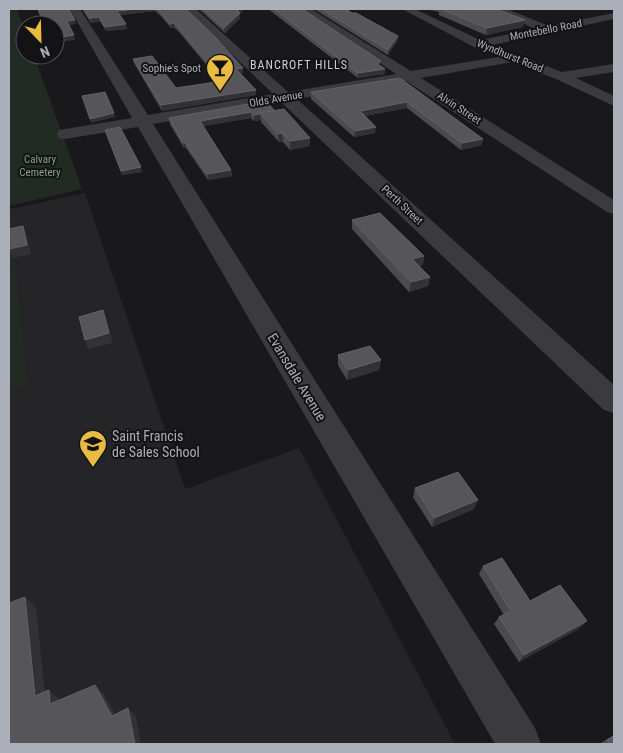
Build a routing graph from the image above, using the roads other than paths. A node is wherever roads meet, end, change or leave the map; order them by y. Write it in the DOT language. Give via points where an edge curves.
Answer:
graph roads {
  1 [pos="76,9"];
  2 [pos="190,9"];
  3 [pos="304,9"];
  4 [pos="407,9"];
  5 [pos="498,9"];
  6 [pos="590,9"];
  7 [pos="612,18"];
  8 [pos="546,29"];
  9 [pos="478,44"];
  10 [pos="515,58"];
  11 [pos="614,68"];
  12 [pos="409,76"];
  13 [pos="561,76"];
  14 [pos="285,97"];
  15 [pos="614,102"];
  16 [pos="143,121"];
  17 [pos="65,134"];
  18 [pos="614,208"];
  19 [pos="614,402"];
  20 [pos="519,744"];
  1 -- 16 [label="street, Evansdale Avenue"];
  2 -- 14 [label="street, Perth Street"];
  3 -- 12 [label="street, Alvin Street"];
  4 -- 9 [label="street, Wyndhurst Road"];
  5 -- 8 [label="street"];
  6 -- 7 [label="street"];
  7 -- 8 [label="street, Montebello Road"];
  8 -- 9 [label="street, Montebello Road"];
  9 -- 10 [label="street, Wyndhurst Road"];
  10 -- 12 [label="street, Olds Avenue"];
  10 -- 13 [label="street, Wyndhurst Road"];
  11 -- 13 [label="street"];
  12 -- 14 [label="street, Olds Avenue"];
  12 -- 18 [label="street, Alvin Street"];
  13 -- 15 [label="street, Wyndhurst Road"];
  14 -- 16 [label="street, Olds Avenue"];
  14 -- 19 [label="street, Perth Street"];
  16 -- 17 [label="street, Olds Avenue"];
  16 -- 20 [label="street, Evansdale Avenue"];
}
